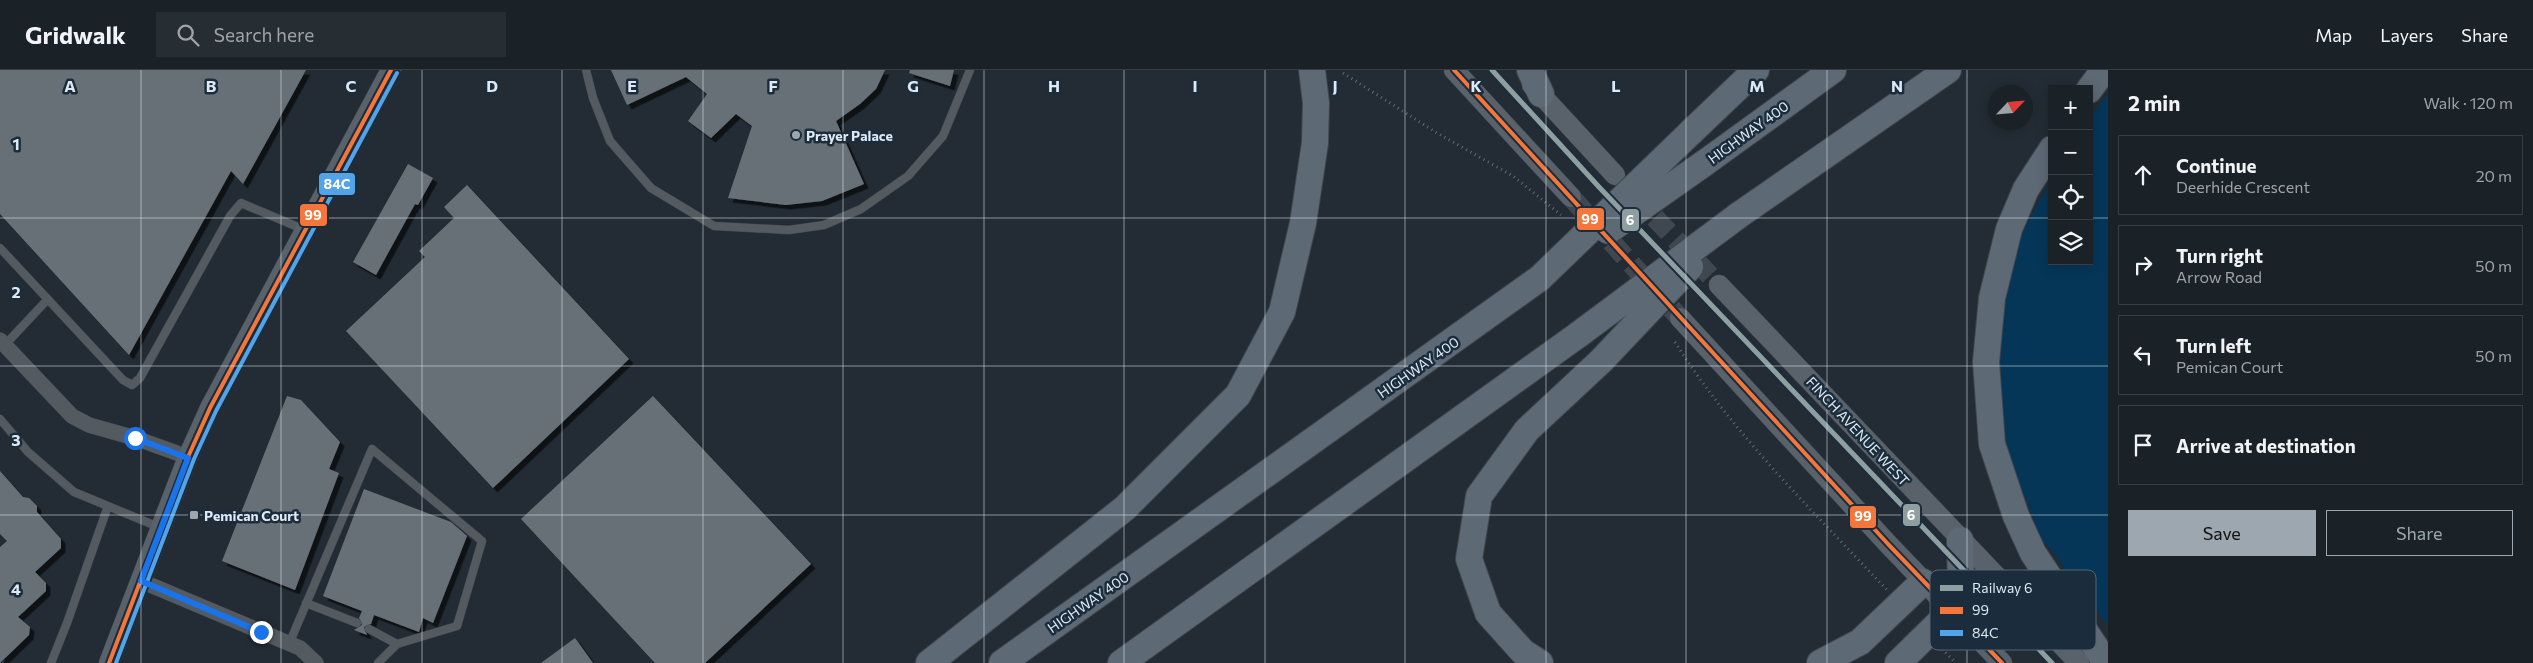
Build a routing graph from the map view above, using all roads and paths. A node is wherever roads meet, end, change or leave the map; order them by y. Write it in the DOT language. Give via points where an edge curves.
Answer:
graph roads {
  1 [pos="390,70"];
  2 [pos="586,70"];
  3 [pos="970,70"];
  4 [pos="1312,70"];
  5 [pos="1454,70"];
  6 [pos="1519,70"];
  7 [pos="1530,70"];
  8 [pos="1756,70"];
  9 [pos="1833,70"];
  10 [pos="1948,70"];
  11 [pos="2104,70"];
  12 [pos="1344,73"];
  13 [pos="2093,85"];
  14 [pos="1541,94"];
  15 [pos="2048,155"];
  16 [pos="1614,175"];
  17 [pos="1571,197"];
  18 [pos="1561,215"];
  19 [pos="1739,215"];
  20 [pos="305,230"];
  21 [pos="0,248"];
  22 [pos="1540,278"];
  23 [pos="1719,285"];
  24 [pos="48,299"];
  25 [pos="1680,318"];
  26 [pos="1671,336"];
  27 [pos="2,345"];
  28 [pos="0,419"];
  29 [pos="188,458"];
  30 [pos="108,506"];
  31 [pos="161,528"];
  32 [pos="1960,540"];
  33 [pos="1961,570"];
  34 [pos="1989,570"];
  35 [pos="2044,570"];
  36 [pos="141,581"];
  37 [pos="1923,582"];
  38 [pos="1886,589"];
  39 [pos="1930,589"];
  40 [pos="306,603"];
  41 [pos="357,623"];
  42 [pos="369,629"];
  43 [pos="1930,632"];
  44 [pos="289,644"];
  45 [pos="397,644"];
  46 [pos="2096,648"];
  47 [pos="1989,650"];
  48 [pos="2066,650"];
  49 [pos="1949,656"];
  50 [pos="51,663"];
  51 [pos="109,663"];
  52 [pos="316,663"];
  53 [pos="378,663"];
  54 [pos="929,663"];
  55 [pos="1002,663"];
  56 [pos="1121,663"];
  57 [pos="1540,663"];
  58 [pos="1820,663"];
  59 [pos="1898,663"];
  60 [pos="1956,663"];
  61 [pos="2002,663"];
  62 [pos="2079,663"];
  63 [pos="2106,663"];
  1 -- 20 [label="main road"];
  2 -- 3 [label="lane" via="610,141 651,188 714,226 789,230 824,225 861,209 908,176 943,136"];
  4 -- 54 [label="highway" via="1316,103 1315,142 1303,223 1282,312 1238,395 1126,508"];
  5 -- 17 [label="main road"];
  6 -- 14 [label="main road"];
  7 -- 14 [label="highway"];
  8 -- 22 [label="highway, bridge"];
  9 -- 22 [label="highway, HIGHWAY 400, bridge"];
  10 -- 19 [label="highway"];
  11 -- 13 [label="highway"];
  12 -- 18 [label="path" via="1437,133 1513,176"];
  14 -- 16 [label="main road"];
  15 -- 35 [label="highway" via="2026,189 2009,229 1992,298 1986,362 1992,444 2016,516"];
  19 -- 56 [label="highway, bridge" via="1578,335"];
  19 -- 57 [label="highway, bridge" via="1601,360 1526,430 1479,496 1469,559 1488,613 1522,652"];
  20 -- 24 [label="lane" via="240,203 140,378 132,385 122,380"];
  20 -- 29 [label="main road" via="210,408"];
  21 -- 24 [label="lane"];
  22 -- 55 [label="highway, HIGHWAY 400"];
  23 -- 32 [label="main road, FINCH AVENUE WEST"];
  24 -- 27 [label="lane"];
  25 -- 37 [label="main road"];
  26 -- 38 [label="path" via="1703,386 1744,435"];
  27 -- 29 [label="street" via="72,416 89,425"];
  28 -- 30 [label="lane" via="28,452 74,492"];
  29 -- 31 [label="main road"];
  30 -- 31 [label="lane"];
  30 -- 50 [label="lane"];
  31 -- 36 [label="main road"];
  32 -- 33 [label="highway"];
  32 -- 34 [label="main road, FINCH AVENUE WEST"];
  36 -- 44 [label="street"];
  36 -- 51 [label="main road"];
  37 -- 39 [label="main road"];
  37 -- 58 [label="highway" via="1860,642"];
  40 -- 41 [label="lane"];
  40 -- 44 [label="lane"];
  40 -- 45 [label="lane" via="372,449 482,541 457,626"];
  42 -- 45 [label="lane"];
  43 -- 59 [label="highway"];
  44 -- 52 [label="street" via="300,648"];
  45 -- 53 [label="lane"];
  46 -- 63 [label="highway"];
  47 -- 61 [label="main road"];
  48 -- 62 [label="main road, FINCH AVENUE WEST"];
  49 -- 60 [label="path"];
}
